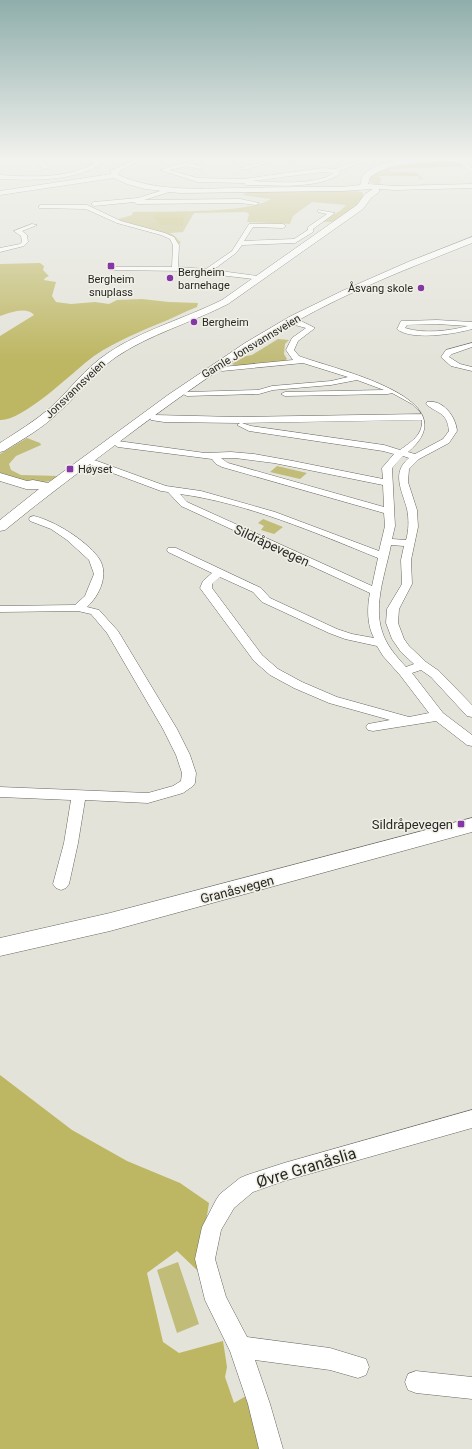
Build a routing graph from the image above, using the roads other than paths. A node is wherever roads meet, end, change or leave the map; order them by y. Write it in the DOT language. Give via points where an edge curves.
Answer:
graph roads {
  1 [pos="32,226"];
  2 [pos="132,226"];
  3 [pos="251,226"];
  4 [pos="271,226"];
  5 [pos="283,226"];
  6 [pos="313,226"];
  7 [pos="333,226"];
  8 [pos="472,240"];
  9 [pos="240,243"];
  10 [pos="1,253"];
  11 [pos="175,268"];
  12 [pos="110,269"];
  13 [pos="208,271"];
  14 [pos="255,279"];
  15 [pos="298,323"];
  16 [pos="472,324"];
  17 [pos="472,327"];
  18 [pos="472,345"];
  19 [pos="306,360"];
  20 [pos="222,369"];
  21 [pos="472,369"];
  22 [pos="355,378"];
  23 [pos="259,392"];
  24 [pos="398,392"];
  25 [pos="187,394"];
  26 [pos="426,406"];
  27 [pos="427,417"];
  28 [pos="154,418"];
  29 [pos="237,420"];
  30 [pos="118,444"];
  31 [pos="0,448"];
  32 [pos="401,452"];
  33 [pos="215,457"];
  34 [pos="416,457"];
  35 [pos="94,463"];
  36 [pos="0,477"];
  37 [pos="387,483"];
  38 [pos="45,490"];
  39 [pos="172,492"];
  40 [pos="389,511"];
  41 [pos="34,519"];
  42 [pos="0,526"];
  43 [pos="388,542"];
  44 [pos="410,543"];
  45 [pos="172,550"];
  46 [pos="384,557"];
  47 [pos="219,572"];
  48 [pos="376,592"];
  49 [pos="78,608"];
  50 [pos="0,609"];
  51 [pos="382,643"];
  52 [pos="422,665"];
  53 [pos="404,672"];
  54 [pos="472,713"];
  55 [pos="438,716"];
  56 [pos="409,721"];
  57 [pos="373,727"];
  58 [pos="472,742"];
  59 [pos="0,792"];
  60 [pos="80,794"];
  61 [pos="472,825"];
  62 [pos="61,884"];
  63 [pos="0,947"];
  64 [pos="472,1119"];
  65 [pos="240,1347"];
  66 [pos="358,1367"];
  67 [pos="416,1382"];
  68 [pos="472,1388"];
  69 [pos="271,1449"];
  1 -- 10 [label="street" via="17,231 24,236 25,242 22,245"];
  2 -- 11 [label="street" via="172,238 176,245"];
  3 -- 9 [label="street"];
  4 -- 5 [label="street"];
  6 -- 9 [label="street" via="310,228 311,231 295,241"];
  7 -- 14 [label="main road, Jonsvannsveien"];
  8 -- 38 [label="main road, Gamle Jonsvannsveien" via="411,264 294,319 189,385"];
  9 -- 13 [label="street" via="232,254"];
  11 -- 12 [label="street"];
  11 -- 13 [label="street"];
  13 -- 14 [label="street"];
  14 -- 31 [label="main road, Jonsvannsveien" via="220,305 136,341 113,354 94,368 41,422"];
  15 -- 19 [label="street" via="311,328 295,340 290,348 291,353"];
  16 -- 17 [label="street" via="418,322 404,323 401,329 426,332 465,330"];
  18 -- 21 [label="street" via="449,352 445,357 457,366"];
  19 -- 20 [label="street"];
  19 -- 22 [label="street"];
  19 -- 26 [label="street" via="322,362 393,384"];
  22 -- 23 [label="street" via="272,388"];
  22 -- 24 [label="street"];
  23 -- 24 [label="street"];
  23 -- 25 [label="street"];
  24 -- 26 [label="street"];
  26 -- 27 [label="street"];
  26 -- 34 [label="street" via="440,408 450,417 453,431 440,445"];
  27 -- 29 [label="street"];
  27 -- 32 [label="street" via="428,426 425,432"];
  28 -- 29 [label="street"];
  29 -- 32 [label="street" via="246,427"];
  30 -- 33 [label="street"];
  32 -- 34 [label="street"];
  32 -- 37 [label="street" via="387,468"];
  33 -- 37 [label="street" via="230,454 269,459"];
  33 -- 40 [label="street" via="226,465"];
  34 -- 44 [label="street" via="403,471 402,483 414,523"];
  35 -- 39 [label="street, Sildråpevegen"];
  36 -- 38 [label="main road" via="26,485 27,488"];
  37 -- 40 [label="street"];
  38 -- 42 [label="main road, Gamle Jonsvannsveien"];
  39 -- 46 [label="street, Sildråpevegen" via="201,494 254,508"];
  39 -- 48 [label="street, Sildråpevegen" via="184,504"];
  40 -- 43 [label="street"];
  41 -- 49 [label="street" via="55,527 94,559 99,574 90,598"];
  43 -- 44 [label="street"];
  43 -- 46 [label="street"];
  44 -- 52 [label="street" via="407,555 407,584 393,609 392,623 405,649"];
  45 -- 47 [label="street"];
  46 -- 48 [label="street"];
  47 -- 51 [label="street" via="257,590 266,600 333,631 349,637"];
  47 -- 56 [label="street" via="207,583 206,588 258,658 274,672 333,700"];
  48 -- 51 [label="street" via="374,618"];
  49 -- 50 [label="street"];
  49 -- 60 [label="street" via="95,612 112,631 170,729 189,773 188,783 178,790 148,798"];
  51 -- 53 [label="street" via="387,653"];
  52 -- 53 [label="street"];
  52 -- 54 [label="street"];
  53 -- 55 [label="street"];
  55 -- 56 [label="street"];
  55 -- 58 [label="street"];
  56 -- 57 [label="street"];
  59 -- 60 [label="street"];
  60 -- 62 [label="street"];
  61 -- 63 [label="main road, Granåsvegen" via="117,920"];
  64 -- 65 [label="street, Øvre Granåslia" via="284,1172 247,1185 227,1201 212,1227 205,1259 216,1300"];
  65 -- 66 [label="street" via="330,1359"];
  65 -- 69 [label="street, Øvre Granåslia" via="260,1404"];
  67 -- 68 [label="street"];
}
